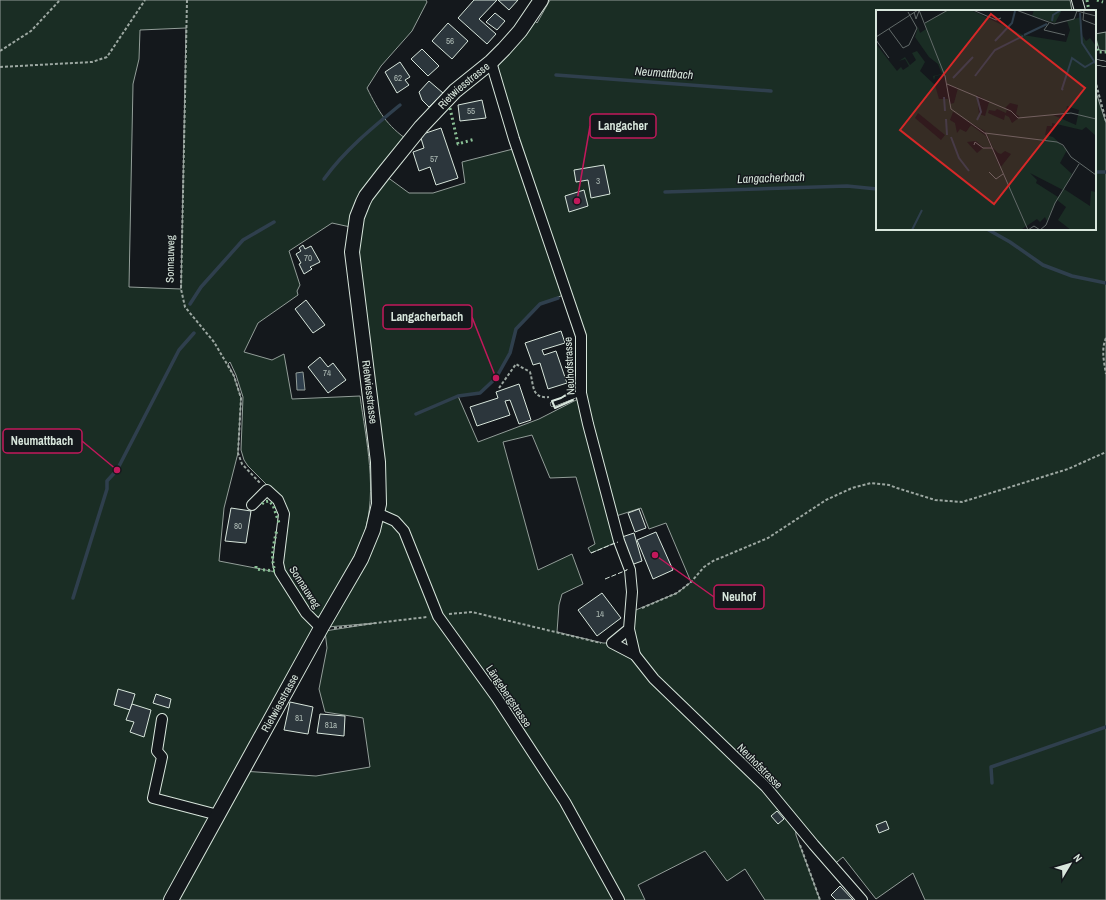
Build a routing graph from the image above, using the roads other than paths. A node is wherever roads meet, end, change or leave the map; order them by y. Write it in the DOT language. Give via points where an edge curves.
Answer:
graph roads {
  1 [pos="541,0"];
  2 [pos="1077,0"];
  3 [pos="1080,10"];
  4 [pos="491,62"];
  5 [pos="1096,62"];
  6 [pos="1106,64"];
  7 [pos="581,393"];
  8 [pos="553,404"];
  9 [pos="252,505"];
  10 [pos="377,513"];
  11 [pos="321,628"];
  12 [pos="629,629"];
  13 [pos="635,655"];
  14 [pos="162,719"];
  15 [pos="218,815"];
  16 [pos="171,900"];
  17 [pos="619,900"];
  18 [pos="862,900"];
  1 -- 4 [label="main road, Rietwiesstrasse" via="520,31"];
  2 -- 3 [label="street"];
  4 -- 7 [label="street, Neuhofstrasse" via="514,139 581,336"];
  4 -- 10 [label="main road, Rietwiesstrasse" via="455,91 421,127 366,196 357,217 352,252 378,462"];
  5 -- 6 [label="lane"];
  7 -- 8 [label="lane"];
  7 -- 12 [label="street, Neuhofstrasse" via="619,540 630,570 632,592"];
  9 -- 11 [label="street, Sonnauweg" via="267,490 278,500 284,514 278,563 280,572 306,613"];
  10 -- 11 [label="main road, Rietwiesstrasse" via="361,559"];
  10 -- 17 [label="street, Längebergstrasse" via="395,521 404,531 438,616 497,698 564,802"];
  11 -- 15 [label="main road, Rietwiesstrasse"];
  12 -- 13 [label="street, Neuhofstrasse"];
  12 -- 13 [label="street, Neuhofstrasse" via="612,643"];
  13 -- 18 [label="street, Neuhofstrasse" via="654,679 766,787"];
  14 -- 15 [label="street" via="157,751 162,757 153,798"];
  15 -- 16 [label="main road, Rietwiesstrasse"];
}
